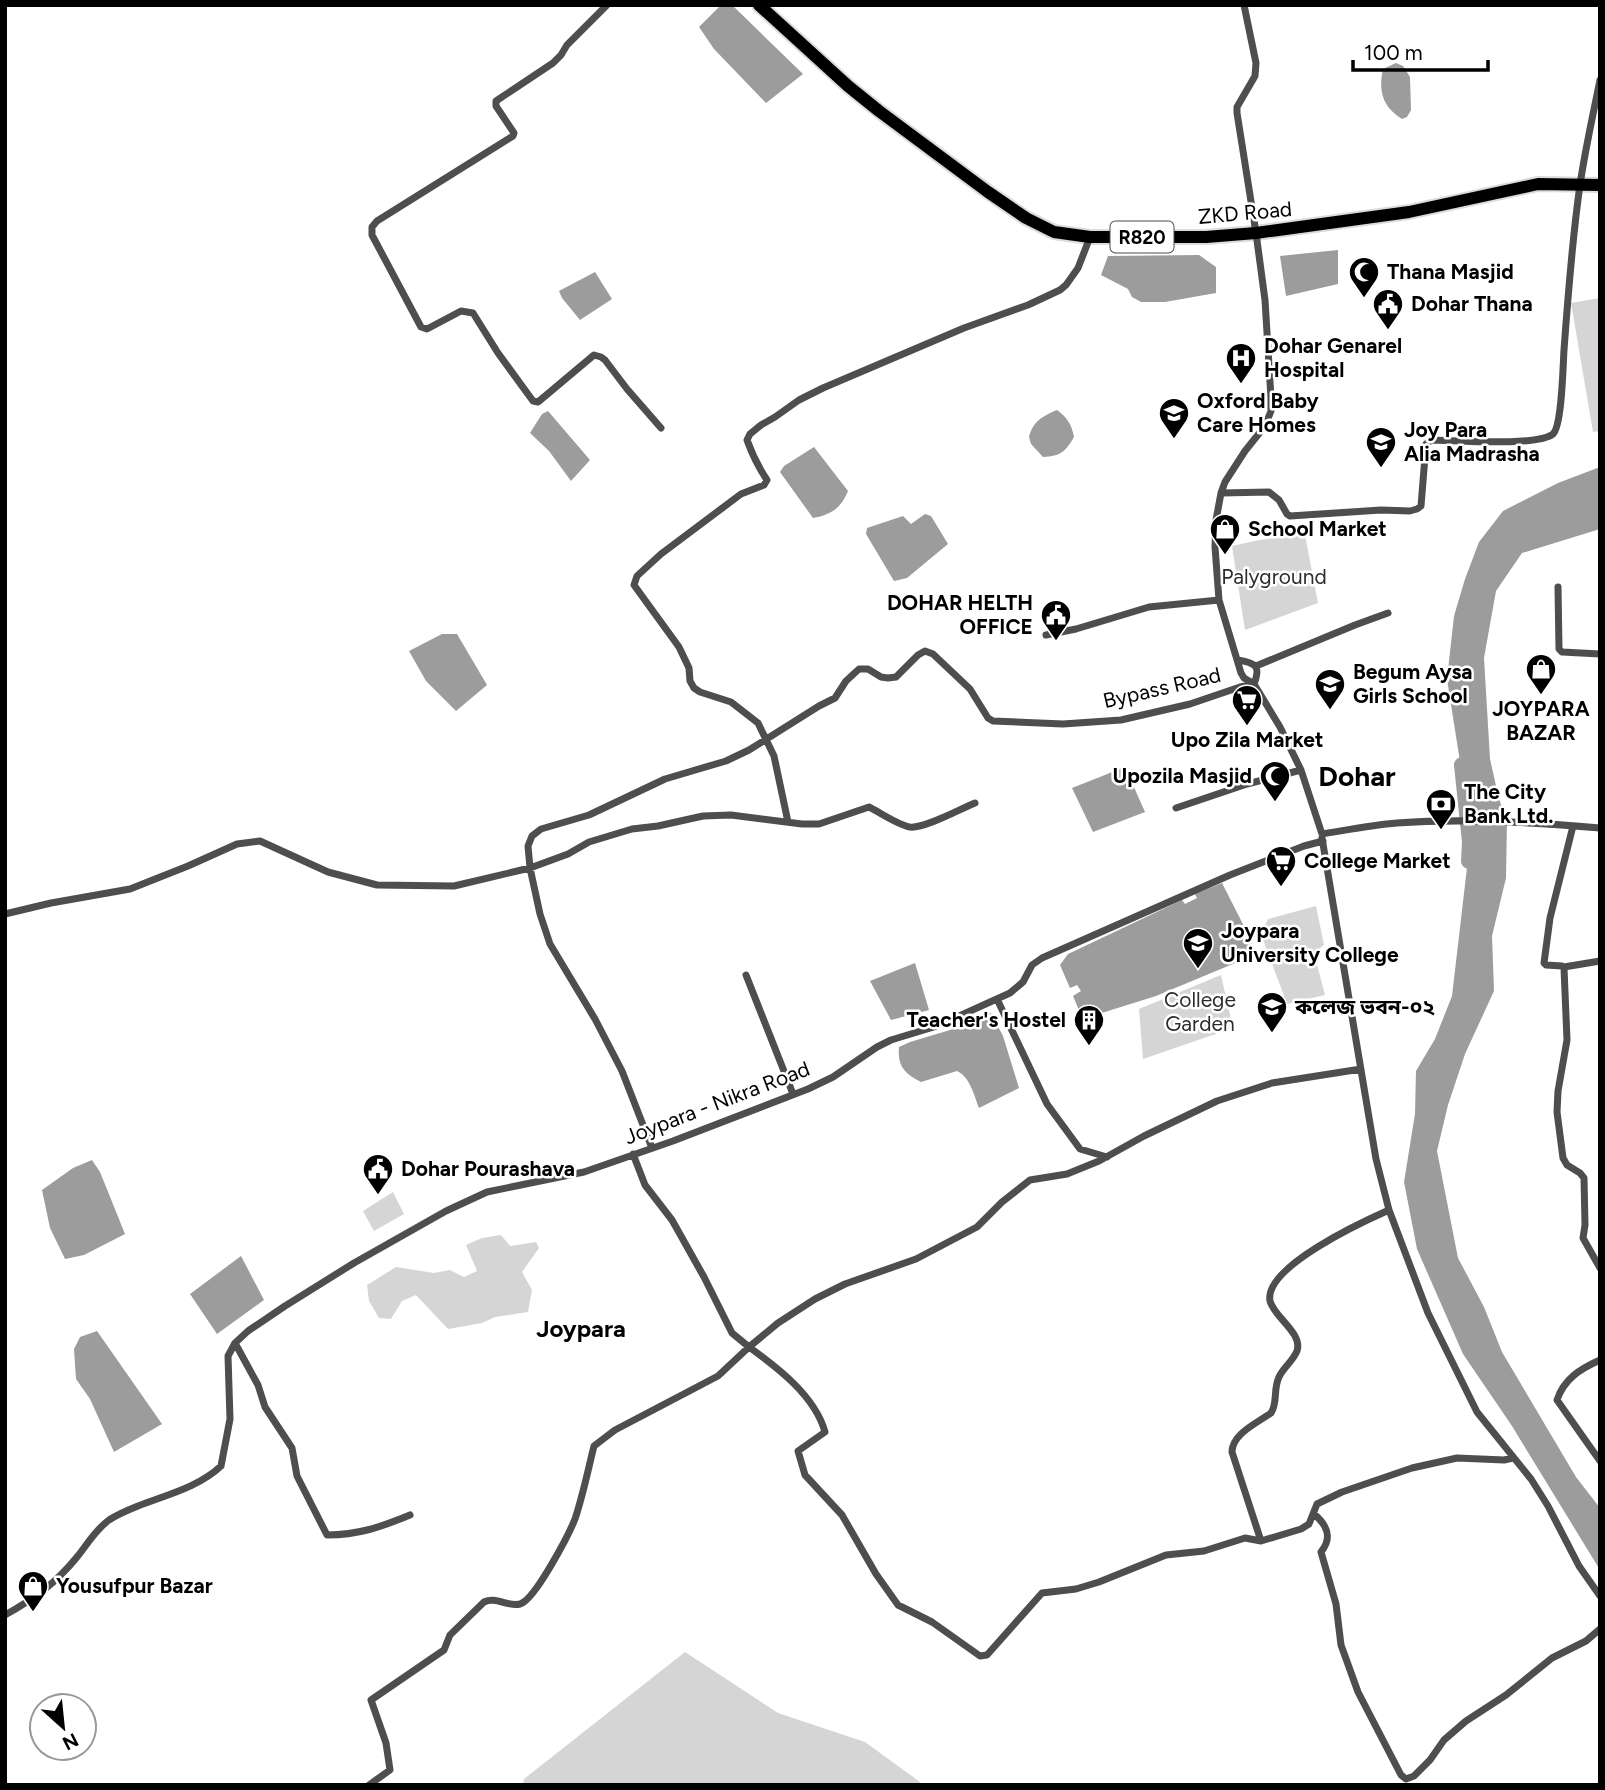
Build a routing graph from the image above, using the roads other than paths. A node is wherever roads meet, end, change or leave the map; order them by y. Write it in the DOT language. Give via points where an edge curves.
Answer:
graph roads {
  1 [pos="607,5"];
  2 [pos="759,5"];
  3 [pos="1244,5"];
  4 [pos="1600,80"];
  5 [pos="1580,185"];
  6 [pos="1600,185"];
  7 [pos="1256,233"];
  8 [pos="1090,237"];
  9 [pos="661,428"];
  10 [pos="1221,493"];
  11 [pos="1558,587"];
  12 [pos="1219,600"];
  13 [pos="1388,613"];
  14 [pos="1046,635"];
  15 [pos="1600,654"];
  16 [pos="1238,660"];
  17 [pos="1256,666"];
  18 [pos="1254,684"];
  19 [pos="767,738"];
  20 [pos="1301,770"];
  21 [pos="975,803"];
  22 [pos="1176,808"];
  23 [pos="788,822"];
  24 [pos="1573,826"];
  25 [pos="1600,828"];
  26 [pos="1322,838"];
  27 [pos="530,868"];
  28 [pos="5,914"];
  29 [pos="1600,961"];
  30 [pos="1564,967"];
  31 [pos="746,975"];
  32 [pos="997,999"];
  33 [pos="1361,1069"];
  34 [pos="793,1094"];
  35 [pos="652,1148"];
  36 [pos="633,1154"];
  37 [pos="1107,1157"];
  38 [pos="1389,1210"];
  39 [pos="1600,1268"];
  40 [pos="235,1343"];
  41 [pos="749,1347"];
  42 [pos="1600,1360"];
  43 [pos="1513,1458"];
  44 [pos="1600,1461"];
  45 [pos="410,1514"];
  46 [pos="1314,1514"];
  47 [pos="1261,1541"];
  48 [pos="1600,1595"];
  49 [pos="5,1615"];
  50 [pos="1600,1629"];
  51 [pos="369,1785"];
  1 -- 9 [label="street" via="553,63 496,101 513,136 377,221 372,235 421,327 427,329 461,311 473,313 536,402 591,356 601,357"];
  2 -- 8 [label="main road, ZKD Road / R820" via="848,86 988,192 1055,232"];
  3 -- 7 [label="street" via="1256,63 1255,76 1237,113"];
  4 -- 5 [label="street"];
  5 -- 6 [label="main road, ZKD Road / R820"];
  5 -- 7 [label="main road, ZKD Road / R820" via="1538,184 1409,212"];
  5 -- 10 [label="street" via="1558,426 1553,434 1521,441 1431,440 1426,444 1421,506 1410,511 1290,516 1269,492"];
  7 -- 8 [label="main road, ZKD Road / R820"];
  7 -- 10 [label="street" via="1271,411"];
  8 -- 19 [label="street" via="1078,268 1060,290 823,388 761,425 747,440 766,478 764,485 720,509 635,579 634,585 678,647 694,688 731,702 758,723"];
  10 -- 12 [label="street" via="1215,547"];
  11 -- 15 [label="street" via="1559,649"];
  12 -- 14 [label="street" via="1149,607"];
  12 -- 16 [label="street"];
  13 -- 17 [label="street"];
  16 -- 17 [label="street"];
  16 -- 18 [label="street" via="1244,678"];
  17 -- 18 [label="street"];
  18 -- 19 [label="street, Bypass Road" via="1121,720 1063,724 993,721 970,689 933,654 925,652 896,677 859,669 835,698"];
  18 -- 20 [label="street"];
  19 -- 23 [label="street"];
  19 -- 27 [label="street" via="726,761 665,779 589,815 541,830 532,835 528,846"];
  20 -- 22 [label="street"];
  20 -- 26 [label="street"];
  21 -- 23 [label="street" via="912,828 869,807 819,824"];
  23 -- 27 [label="street" via="703,816 603,836"];
  24 -- 25 [label="street, Joypara - Nikra Road"];
  24 -- 26 [label="street, Joypara - Nikra Road" via="1441,821 1385,825"];
  24 -- 30 [label="street" via="1544,958 1546,965"];
  26 -- 32 [label="street, Joypara - Nikra Road" via="1042,958 1032,964 1017,989"];
  26 -- 33 [label="street"];
  27 -- 28 [label="street" via="454,886 377,885 328,872 260,841 236,844 130,889"];
  27 -- 35 [label="street" via="550,944 622,1071"];
  29 -- 30 [label="street"];
  30 -- 39 [label="street" via="1567,1040 1557,1112 1561,1151 1567,1165 1584,1178 1583,1238"];
  31 -- 34 [label="street"];
  32 -- 34 [label="street, Joypara - Nikra Road" via="937,1026 891,1040 833,1077"];
  32 -- 37 [label="street" via="1047,1104 1080,1149"];
  33 -- 37 [label="street" via="1272,1083 1217,1101"];
  33 -- 38 [label="street"];
  34 -- 35 [label="street, Joypara - Nikra Road"];
  35 -- 36 [label="street, Joypara - Nikra Road"];
  36 -- 40 [label="street, Joypara - Nikra Road" via="584,1172 487,1192 446,1211 285,1306"];
  36 -- 41 [label="street" via="645,1185 671,1220 732,1334"];
  37 -- 41 [label="street" via="1068,1174 1030,1180 977,1227 916,1259 815,1299"];
  38 -- 43 [label="street" via="1428,1313 1476,1412"];
  38 -- 47 [label="street" via="1346,1229 1283,1271 1269,1293 1271,1305 1294,1334 1298,1349 1279,1376 1274,1409 1232,1445"];
  40 -- 45 [label="street" via="265,1407 292,1448 297,1476 327,1535 349,1535"];
  40 -- 49 [label="street" via="228,1356 230,1419 221,1466 204,1479 108,1521 52,1584"];
  41 -- 47 [label="street" via="799,1389 822,1421 825,1432 798,1451 804,1475 842,1515 883,1585 898,1605 932,1622 980,1656 987,1656 1042,1593 1099,1582 1166,1555 1204,1551 1245,1538"];
  41 -- 51 [label="street" via="718,1376 593,1446 574,1521 529,1598 522,1604 484,1602 450,1635 444,1650 371,1700 390,1770"];
  42 -- 44 [label="street" via="1562,1385 1557,1400"];
  43 -- 46 [label="street" via="1457,1458 1412,1468 1342,1492 1317,1504"];
  43 -- 48 [label="street" via="1531,1479"];
  46 -- 47 [label="street" via="1301,1529"];
  46 -- 50 [label="street" via="1328,1532 1328,1544 1321,1552 1345,1657 1358,1692 1406,1779 1466,1721"];
}
